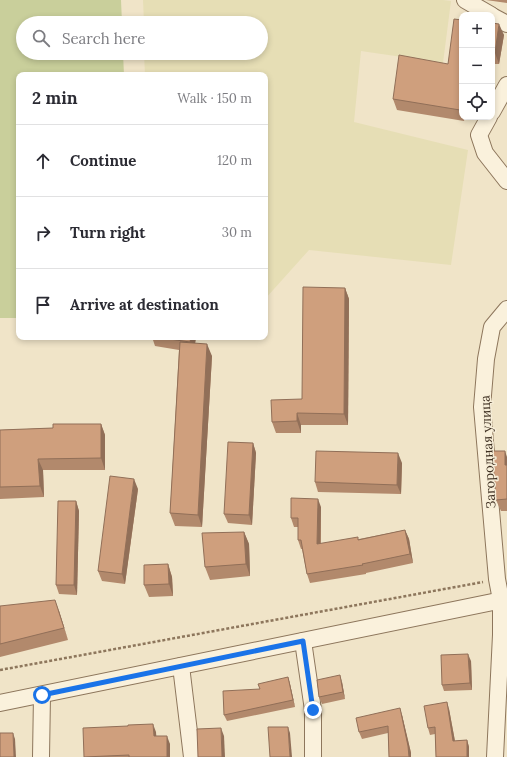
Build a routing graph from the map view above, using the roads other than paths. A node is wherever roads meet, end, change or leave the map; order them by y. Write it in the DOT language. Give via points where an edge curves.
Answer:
graph roads {
  1 [pos="466,0"];
  2 [pos="487,12"];
  3 [pos="495,17"];
  4 [pos="507,24"];
  5 [pos="507,85"];
  6 [pos="495,107"];
  7 [pos="487,120"];
  8 [pos="507,181"];
  9 [pos="507,309"];
  10 [pos="504,599"];
  11 [pos="303,641"];
  12 [pos="181,666"];
  13 [pos="42,695"];
  14 [pos="0,703"];
  15 [pos="499,748"];
  16 [pos="41,757"];
  17 [pos="192,757"];
  18 [pos="313,757"];
  1 -- 2 [label="street"];
  3 -- 4 [label="street"];
  5 -- 6 [label="street"];
  7 -- 8 [label="street" via="479,135 485,153"];
  9 -- 10 [label="street, Загородная улица" via="492,327 482,407 497,579"];
  10 -- 11 [label="street"];
  10 -- 15 [label="street, Загородная улица"];
  11 -- 12 [label="street"];
  11 -- 18 [label="street" via="313,710"];
  12 -- 13 [label="street"];
  12 -- 17 [label="street"];
  13 -- 14 [label="street"];
  13 -- 16 [label="street"];
}
